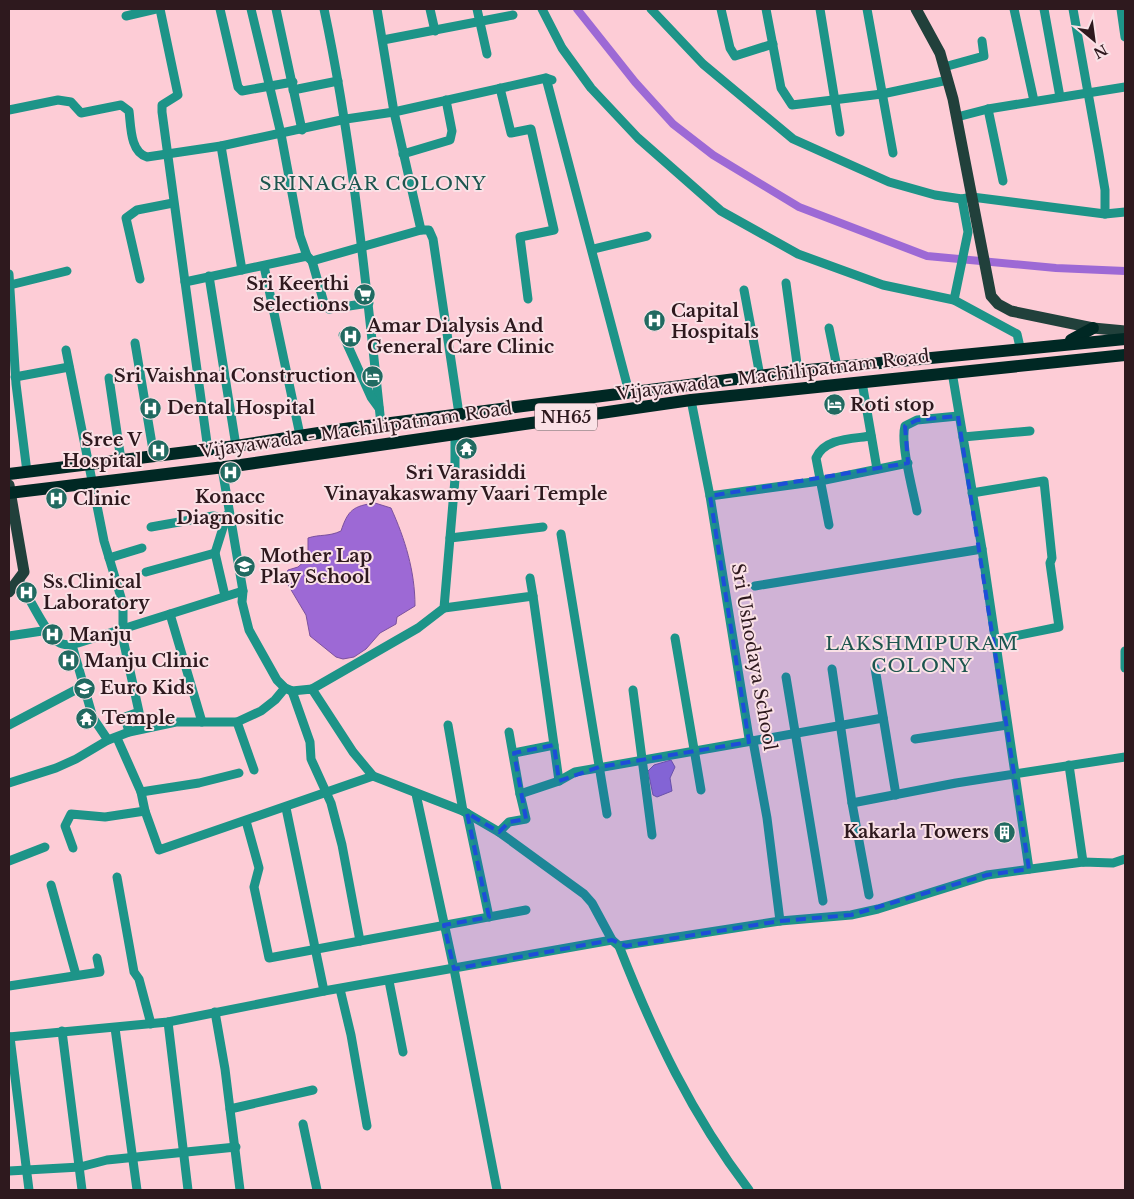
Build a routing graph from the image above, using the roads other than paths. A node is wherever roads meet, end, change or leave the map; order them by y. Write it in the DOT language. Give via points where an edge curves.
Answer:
graph roads {
  1 [pos="158,9"];
  2 [pos="220,9"];
  3 [pos="251,9"];
  4 [pos="276,9"];
  5 [pos="324,9"];
  6 [pos="377,9"];
  7 [pos="430,9"];
  8 [pos="477,9"];
  9 [pos="542,9"];
  10 [pos="651,9"];
  11 [pos="721,9"];
  12 [pos="766,9"];
  13 [pos="820,9"];
  14 [pos="868,9"];
  15 [pos="916,9"];
  16 [pos="1014,9"];
  17 [pos="1044,9"];
  18 [pos="1073,9"];
  19 [pos="1120,9"];
  20 [pos="513,15"];
  21 [pos="126,16"];
  22 [pos="480,22"];
  23 [pos="435,31"];
  24 [pos="1125,37"];
  25 [pos="384,40"];
  26 [pos="982,41"];
  27 [pos="773,44"];
  28 [pos="487,54"];
  29 [pos="944,67"];
  30 [pos="948,80"];
  31 [pos="338,81"];
  32 [pos="269,86"];
  33 [pos="293,86"];
  34 [pos="1125,87"];
  35 [pos="500,88"];
  36 [pos="1087,93"];
  37 [pos="882,94"];
  38 [pos="1060,97"];
  39 [pos="446,100"];
  40 [pos="835,101"];
  41 [pos="1034,101"];
  42 [pos="988,109"];
  43 [pos="9,110"];
  44 [pos="394,112"];
  45 [pos="958,117"];
  46 [pos="346,119"];
  47 [pos="302,130"];
  48 [pos="840,132"];
  49 [pos="281,134"];
  50 [pos="221,146"];
  51 [pos="893,153"];
  52 [pos="168,154"];
  53 [pos="403,154"];
  54 [pos="1003,181"];
  55 [pos="967,198"];
  56 [pos="173,203"];
  57 [pos="1125,212"];
  58 [pos="1105,214"];
  59 [pos="421,230"];
  60 [pos="647,236"];
  61 [pos="363,248"];
  62 [pos="593,249"];
  63 [pos="310,259"];
  64 [pos="264,266"];
  65 [pos="242,270"];
  66 [pos="67,271"];
  67 [pos="9,274"];
  68 [pos="209,276"];
  69 [pos="140,279"];
  70 [pos="9,280"];
  71 [pos="185,282"];
  72 [pos="786,283"];
  73 [pos="744,290"];
  74 [pos="528,299"];
  75 [pos="954,300"];
  76 [pos="370,303"];
  77 [pos="829,328"];
  78 [pos="1093,328"];
  79 [pos="1125,331"];
  80 [pos="343,335"];
  81 [pos="1125,339"];
  82 [pos="135,343"];
  83 [pos="1056,344"];
  84 [pos="1020,347"];
  85 [pos="66,350"];
  86 [pos="1125,356"];
  87 [pos="69,367"];
  88 [pos="837,368"];
  89 [pos="798,370"];
  90 [pos="952,372"];
  91 [pos="760,376"];
  92 [pos="15,377"];
  93 [pos="109,378"];
  94 [pos="862,382"];
  95 [pos="629,392"];
  96 [pos="691,400"];
  97 [pos="379,408"];
  98 [pos="459,414"];
  99 [pos="958,416"];
  100 [pos="381,424"];
  101 [pos="1030,431"];
  102 [pos="455,434"];
  103 [pos="300,435"];
  104 [pos="871,436"];
  105 [pos="963,437"];
  106 [pos="236,446"];
  107 [pos="208,450"];
  108 [pos="154,456"];
  109 [pos="121,460"];
  110 [pos="89,463"];
  111 [pos="908,463"];
  112 [pos="222,468"];
  113 [pos="877,469"];
  114 [pos="27,472"];
  115 [pos="9,474"];
  116 [pos="820,481"];
  117 [pos="90,482"];
  118 [pos="9,490"];
  119 [pos="972,493"];
  120 [pos="710,496"];
  121 [pos="917,511"];
  122 [pos="227,516"];
  123 [pos="829,525"];
  124 [pos="151,527"];
  125 [pos="543,527"];
  126 [pos="561,534"];
  127 [pos="450,538"];
  128 [pos="142,548"];
  129 [pos="982,549"];
  130 [pos="215,553"];
  131 [pos="108,558"];
  132 [pos="146,572"];
  133 [pos="530,578"];
  134 [pos="19,580"];
  135 [pos="755,586"];
  136 [pos="243,591"];
  137 [pos="9,592"];
  138 [pos="226,596"];
  139 [pos="533,596"];
  140 [pos="444,608"];
  141 [pos="170,614"];
  142 [pos="124,627"];
  143 [pos="49,630"];
  144 [pos="9,636"];
  145 [pos="675,638"];
  146 [pos="995,640"];
  147 [pos="72,645"];
  148 [pos="1125,651"];
  149 [pos="875,668"];
  150 [pos="1125,668"];
  151 [pos="832,669"];
  152 [pos="786,677"];
  153 [pos="83,686"];
  154 [pos="312,689"];
  155 [pos="288,690"];
  156 [pos="633,690"];
  157 [pos="883,718"];
  158 [pos="202,722"];
  159 [pos="237,722"];
  160 [pos="9,725"];
  161 [pos="448,725"];
  162 [pos="1007,725"];
  163 [pos="840,727"];
  164 [pos="128,732"];
  165 [pos="509,732"];
  166 [pos="797,734"];
  167 [pos="915,738"];
  168 [pos="112,739"];
  169 [pos="752,741"];
  170 [pos="554,745"];
  171 [pos="514,753"];
  172 [pos="695,753"];
  173 [pos="1125,757"];
  174 [pos="642,762"];
  175 [pos="1070,766"];
  176 [pos="599,767"];
  177 [pos="254,770"];
  178 [pos="238,773"];
  179 [pos="1015,774"];
  180 [pos="373,776"];
  181 [pos="559,781"];
  182 [pos="9,784"];
  183 [pos="701,790"];
  184 [pos="141,792"];
  185 [pos="327,793"];
  186 [pos="416,794"];
  187 [pos="520,794"];
  188 [pos="896,795"];
  189 [pos="852,803"];
  190 [pos="286,808"];
  191 [pos="145,811"];
  192 [pos="465,812"];
  193 [pos="607,814"];
  194 [pos="246,821"];
  195 [pos="500,832"];
  196 [pos="652,834"];
  197 [pos="45,847"];
  198 [pos="73,848"];
  199 [pos="1125,859"];
  200 [pos="9,861"];
  201 [pos="1083,862"];
  202 [pos="1029,869"];
  203 [pos="117,877"];
  204 [pos="51,884"];
  205 [pos="869,895"];
  206 [pos="824,901"];
  207 [pos="526,910"];
  208 [pos="489,917"];
  209 [pos="780,921"];
  210 [pos="444,925"];
  211 [pos="360,941"];
  212 [pos="615,943"];
  213 [pos="315,949"];
  214 [pos="96,958"];
  215 [pos="454,969"];
  216 [pos="76,975"];
  217 [pos="389,981"];
  218 [pos="9,986"];
  219 [pos="340,989"];
  220 [pos="324,990"];
  221 [pos="214,1012"];
  222 [pos="168,1022"];
  223 [pos="152,1024"];
  224 [pos="115,1028"];
  225 [pos="62,1031"];
  226 [pos="10,1037"];
  227 [pos="403,1052"];
  228 [pos="313,1090"];
  229 [pos="230,1109"];
  230 [pos="303,1124"];
  231 [pos="367,1126"];
  232 [pos="236,1147"];
  233 [pos="184,1152"];
  234 [pos="133,1158"];
  235 [pos="80,1167"];
  236 [pos="26,1169"];
  237 [pos="9,1171"];
  238 [pos="29,1190"];
  239 [pos="82,1190"];
  240 [pos="137,1190"];
  241 [pos="188,1190"];
  242 [pos="240,1190"];
  243 [pos="317,1190"];
  244 [pos="497,1190"];
  245 [pos="748,1190"];
  1 -- 21 [label="street"];
  1 -- 52 [label="street" via="178,96 162,106"];
  2 -- 32 [label="street" via="238,87 242,91"];
  3 -- 32 [label="street"];
  4 -- 33 [label="street"];
  5 -- 31 [label="street"];
  6 -- 25 [label="street"];
  7 -- 23 [label="street"];
  8 -- 22 [label="street"];
  9 -- 75 [label="street" via="562,48 591,88 638,138 721,211 778,245 840,270 883,285"];
  10 -- 55 [label="street" via="703,64 793,139 889,182 935,195"];
  11 -- 27 [label="street" via="730,48 735,56"];
  12 -- 27 [label="street"];
  13 -- 40 [label="street"];
  14 -- 37 [label="street"];
  15 -- 29 [label="main road" via="933,38"];
  16 -- 41 [label="street"];
  17 -- 38 [label="street"];
  18 -- 36 [label="street"];
  19 -- 24 [label="street"];
  20 -- 22 [label="street"];
  22 -- 23 [label="street"];
  22 -- 28 [label="street"];
  23 -- 25 [label="street"];
  25 -- 44 [label="street"];
  26 -- 29 [label="street" via="984,56"];
  27 -- 40 [label="street" via="780,88 792,104"];
  29 -- 30 [label="main road"];
  30 -- 37 [label="street"];
  30 -- 45 [label="main road"];
  31 -- 33 [label="street"];
  31 -- 46 [label="street"];
  32 -- 33 [label="street"];
  32 -- 49 [label="street"];
  33 -- 47 [label="street"];
  34 -- 36 [label="street"];
  35 -- 39 [label="street"];
  35 -- 62 [label="street" via="549,79"];
  35 -- 74 [label="street" via="510,133 531,129 554,230 520,237"];
  36 -- 38 [label="street"];
  36 -- 58 [label="street" via="1105,190"];
  37 -- 40 [label="street"];
  37 -- 51 [label="street"];
  38 -- 41 [label="street"];
  39 -- 44 [label="street"];
  39 -- 53 [label="street" via="452,131 450,140"];
  40 -- 48 [label="street"];
  41 -- 42 [label="street"];
  42 -- 45 [label="street"];
  42 -- 54 [label="street"];
  43 -- 52 [label="street" via="58,100 71,102 81,112 121,105 128,111 133,138 141,155"];
  44 -- 46 [label="street"];
  44 -- 53 [label="street"];
  45 -- 55 [label="main road"];
  46 -- 47 [label="street"];
  46 -- 61 [label="street"];
  47 -- 49 [label="street"];
  49 -- 50 [label="street"];
  49 -- 63 [label="street" via="300,236"];
  50 -- 52 [label="street"];
  50 -- 65 [label="street"];
  52 -- 56 [label="street"];
  53 -- 59 [label="street"];
  55 -- 58 [label="street"];
  55 -- 75 [label="street" via="968,232"];
  55 -- 78 [label="main road" via="974,213 991,296 998,304 1011,311"];
  56 -- 69 [label="street" via="137,210 126,218"];
  56 -- 71 [label="street"];
  57 -- 58 [label="street"];
  59 -- 61 [label="street"];
  59 -- 98 [label="street" via="429,230 433,239"];
  60 -- 62 [label="street"];
  61 -- 63 [label="street"];
  61 -- 76 [label="street"];
  62 -- 95 [label="street"];
  63 -- 64 [label="street"];
  63 -- 76 [label="street" via="324,303 329,309"];
  64 -- 65 [label="street"];
  64 -- 103 [label="street"];
  65 -- 68 [label="street"];
  66 -- 70 [label="street"];
  67 -- 70 [label="street"];
  68 -- 71 [label="street"];
  68 -- 106 [label="street"];
  70 -- 92 [label="street"];
  71 -- 107 [label="street"];
  72 -- 89 [label="street"];
  73 -- 91 [label="street"];
  75 -- 84 [label="street" via="1017,334"];
  76 -- 97 [label="street"];
  77 -- 88 [label="street"];
  78 -- 79 [label="main road"];
  78 -- 83 [label="highway" via="1072,340"];
  80 -- 97 [label="street"];
  81 -- 83 [label="highway, Vijayawada - Machilipatnam Road / NH65"];
  82 -- 108 [label="street"];
  83 -- 84 [label="highway, Vijayawada - Machilipatnam Road / NH65"];
  84 -- 88 [label="highway, Vijayawada - Machilipatnam Road / NH65"];
  85 -- 87 [label="street"];
  86 -- 90 [label="highway, Vijayawada - Machilipatnam Road / NH65"];
  87 -- 92 [label="street"];
  87 -- 110 [label="street"];
  88 -- 89 [label="highway, Vijayawada - Machilipatnam Road / NH65"];
  89 -- 91 [label="highway, Vijayawada - Machilipatnam Road / NH65"];
  90 -- 94 [label="highway, Vijayawada - Machilipatnam Road / NH65"];
  90 -- 99 [label="street"];
  91 -- 95 [label="highway, Vijayawada - Machilipatnam Road / NH65"];
  92 -- 114 [label="street"];
  93 -- 109 [label="street"];
  94 -- 96 [label="highway, Vijayawada - Machilipatnam Road / NH65"];
  94 -- 104 [label="street"];
  95 -- 98 [label="highway, Vijayawada - Machilipatnam Road / NH65"];
  96 -- 102 [label="highway, Vijayawada - Machilipatnam Road / NH65"];
  96 -- 120 [label="street, Sri Ushodaya School"];
  97 -- 100 [label="street"];
  98 -- 100 [label="highway, Vijayawada - Machilipatnam Road / NH65"];
  99 -- 105 [label="street"];
  99 -- 111 [label="street" via="917,420 905,426"];
  100 -- 103 [label="highway, Vijayawada - Machilipatnam Road / NH65"];
  101 -- 105 [label="street"];
  102 -- 112 [label="highway, Vijayawada - Machilipatnam Road / NH65"];
  102 -- 127 [label="street"];
  103 -- 106 [label="highway, Vijayawada - Machilipatnam Road / NH65"];
  104 -- 113 [label="street"];
  104 -- 116 [label="street" via="822,447 816,458"];
  105 -- 119 [label="street"];
  106 -- 107 [label="highway, Vijayawada - Machilipatnam Road / NH65"];
  107 -- 108 [label="highway, Vijayawada - Machilipatnam Road / NH65"];
  108 -- 109 [label="highway, Vijayawada - Machilipatnam Road / NH65"];
  109 -- 110 [label="highway, Vijayawada - Machilipatnam Road / NH65"];
  110 -- 114 [label="highway, Vijayawada - Machilipatnam Road / NH65"];
  110 -- 117 [label="street"];
  111 -- 113 [label="street"];
  111 -- 121 [label="street"];
  112 -- 117 [label="highway, Vijayawada - Machilipatnam Road / NH65"];
  112 -- 122 [label="street"];
  113 -- 116 [label="street"];
  114 -- 115 [label="highway, Vijayawada - Machilipatnam Road / NH65"];
  116 -- 120 [label="street"];
  116 -- 123 [label="street"];
  117 -- 118 [label="highway, Vijayawada - Machilipatnam Road / NH65"];
  117 -- 131 [label="street"];
  118 -- 134 [label="main road" via="24,572"];
  119 -- 129 [label="street"];
  119 -- 146 [label="street" via="1044,481 1059,627"];
  120 -- 169 [label="street, Sri Ushodaya School" via="747,728"];
  122 -- 124 [label="street"];
  122 -- 130 [label="street"];
  122 -- 136 [label="street"];
  125 -- 127 [label="street"];
  126 -- 176 [label="street"];
  127 -- 140 [label="street"];
  128 -- 131 [label="street"];
  129 -- 135 [label="street"];
  129 -- 146 [label="street"];
  130 -- 132 [label="street"];
  130 -- 138 [label="street"];
  131 -- 142 [label="street" via="123,604"];
  133 -- 139 [label="street"];
  134 -- 137 [label="main road"];
  134 -- 143 [label="street"];
  136 -- 138 [label="street"];
  136 -- 155 [label="street" via="242,602 249,630 274,675"];
  138 -- 141 [label="street"];
  139 -- 140 [label="street"];
  139 -- 170 [label="street"];
  140 -- 154 [label="street" via="418,628"];
  141 -- 142 [label="street"];
  141 -- 158 [label="street"];
  142 -- 147 [label="street"];
  142 -- 164 [label="street" via="123,639 139,712 125,717"];
  143 -- 144 [label="street"];
  143 -- 147 [label="street" via="56,641"];
  145 -- 172 [label="street"];
  146 -- 162 [label="street"];
  147 -- 153 [label="street"];
  148 -- 150 [label="street"];
  149 -- 157 [label="street"];
  151 -- 163 [label="street"];
  152 -- 166 [label="street"];
  153 -- 160 [label="street"];
  153 -- 168 [label="street" via="93,718"];
  154 -- 155 [label="street"];
  154 -- 180 [label="street" via="353,752"];
  155 -- 159 [label="street" via="261,711"];
  155 -- 185 [label="street" via="310,742 311,759"];
  156 -- 174 [label="street"];
  157 -- 163 [label="street"];
  157 -- 188 [label="street"];
  158 -- 159 [label="street"];
  158 -- 164 [label="street" via="176,722"];
  159 -- 177 [label="street"];
  161 -- 192 [label="street"];
  162 -- 167 [label="street"];
  162 -- 179 [label="street"];
  163 -- 166 [label="street"];
  163 -- 189 [label="street"];
  164 -- 168 [label="street"];
  165 -- 171 [label="street"];
  166 -- 169 [label="street"];
  166 -- 206 [label="street"];
  168 -- 182 [label="street" via="56,768"];
  168 -- 184 [label="street"];
  169 -- 172 [label="street"];
  169 -- 209 [label="street, Sri Ushodaya School" via="767,818"];
  170 -- 171 [label="street"];
  170 -- 181 [label="street"];
  171 -- 187 [label="street"];
  172 -- 174 [label="street"];
  172 -- 183 [label="street"];
  173 -- 175 [label="street"];
  174 -- 176 [label="street"];
  174 -- 196 [label="street"];
  175 -- 179 [label="street"];
  175 -- 201 [label="street"];
  176 -- 181 [label="street" via="575,772"];
  176 -- 193 [label="street"];
  178 -- 184 [label="street"];
  179 -- 188 [label="street"];
  179 -- 202 [label="street"];
  180 -- 185 [label="street"];
  180 -- 186 [label="street"];
  181 -- 187 [label="street"];
  184 -- 191 [label="street"];
  185 -- 190 [label="street"];
  185 -- 211 [label="street" via="342,845"];
  186 -- 192 [label="street"];
  186 -- 210 [label="street"];
  187 -- 195 [label="street" via="526,819 510,822"];
  188 -- 189 [label="street"];
  189 -- 205 [label="street"];
  190 -- 194 [label="street"];
  190 -- 213 [label="street"];
  191 -- 194 [label="street" via="159,850"];
  191 -- 198 [label="street" via="106,817 71,814 65,826"];
  192 -- 195 [label="street"];
  192 -- 208 [label="street"];
  194 -- 213 [label="street" via="259,868 254,887 269,958"];
  195 -- 212 [label="street" via="584,894 600,914"];
  197 -- 200 [label="street"];
  199 -- 201 [label="street"];
  201 -- 202 [label="street"];
  202 -- 209 [label="street" via="987,875 878,910"];
  203 -- 223 [label="street" via="134,972"];
  204 -- 216 [label="street"];
  207 -- 208 [label="street"];
  208 -- 210 [label="street"];
  209 -- 212 [label="street"];
  210 -- 211 [label="street"];
  210 -- 215 [label="street"];
  211 -- 213 [label="street"];
  212 -- 215 [label="street"];
  212 -- 245 [label="street" via="672,1071 724,1158"];
  213 -- 220 [label="street"];
  214 -- 216 [label="street" via="100,972"];
  215 -- 217 [label="street"];
  215 -- 244 [label="street"];
  216 -- 218 [label="street"];
  217 -- 219 [label="street"];
  217 -- 227 [label="street"];
  219 -- 220 [label="street"];
  219 -- 231 [label="street"];
  220 -- 221 [label="street"];
  221 -- 222 [label="street"];
  221 -- 229 [label="street"];
  222 -- 223 [label="street"];
  222 -- 233 [label="street"];
  223 -- 224 [label="street"];
  224 -- 225 [label="street"];
  224 -- 234 [label="street"];
  225 -- 226 [label="street"];
  225 -- 235 [label="street"];
  226 -- 236 [label="street"];
  228 -- 229 [label="street"];
  229 -- 232 [label="street"];
  230 -- 243 [label="street"];
  232 -- 233 [label="street"];
  232 -- 242 [label="street"];
  233 -- 234 [label="street"];
  233 -- 241 [label="street"];
  234 -- 235 [label="street"];
  234 -- 240 [label="street"];
  235 -- 236 [label="street"];
  235 -- 239 [label="street"];
  236 -- 237 [label="street"];
  236 -- 238 [label="street"];
}
